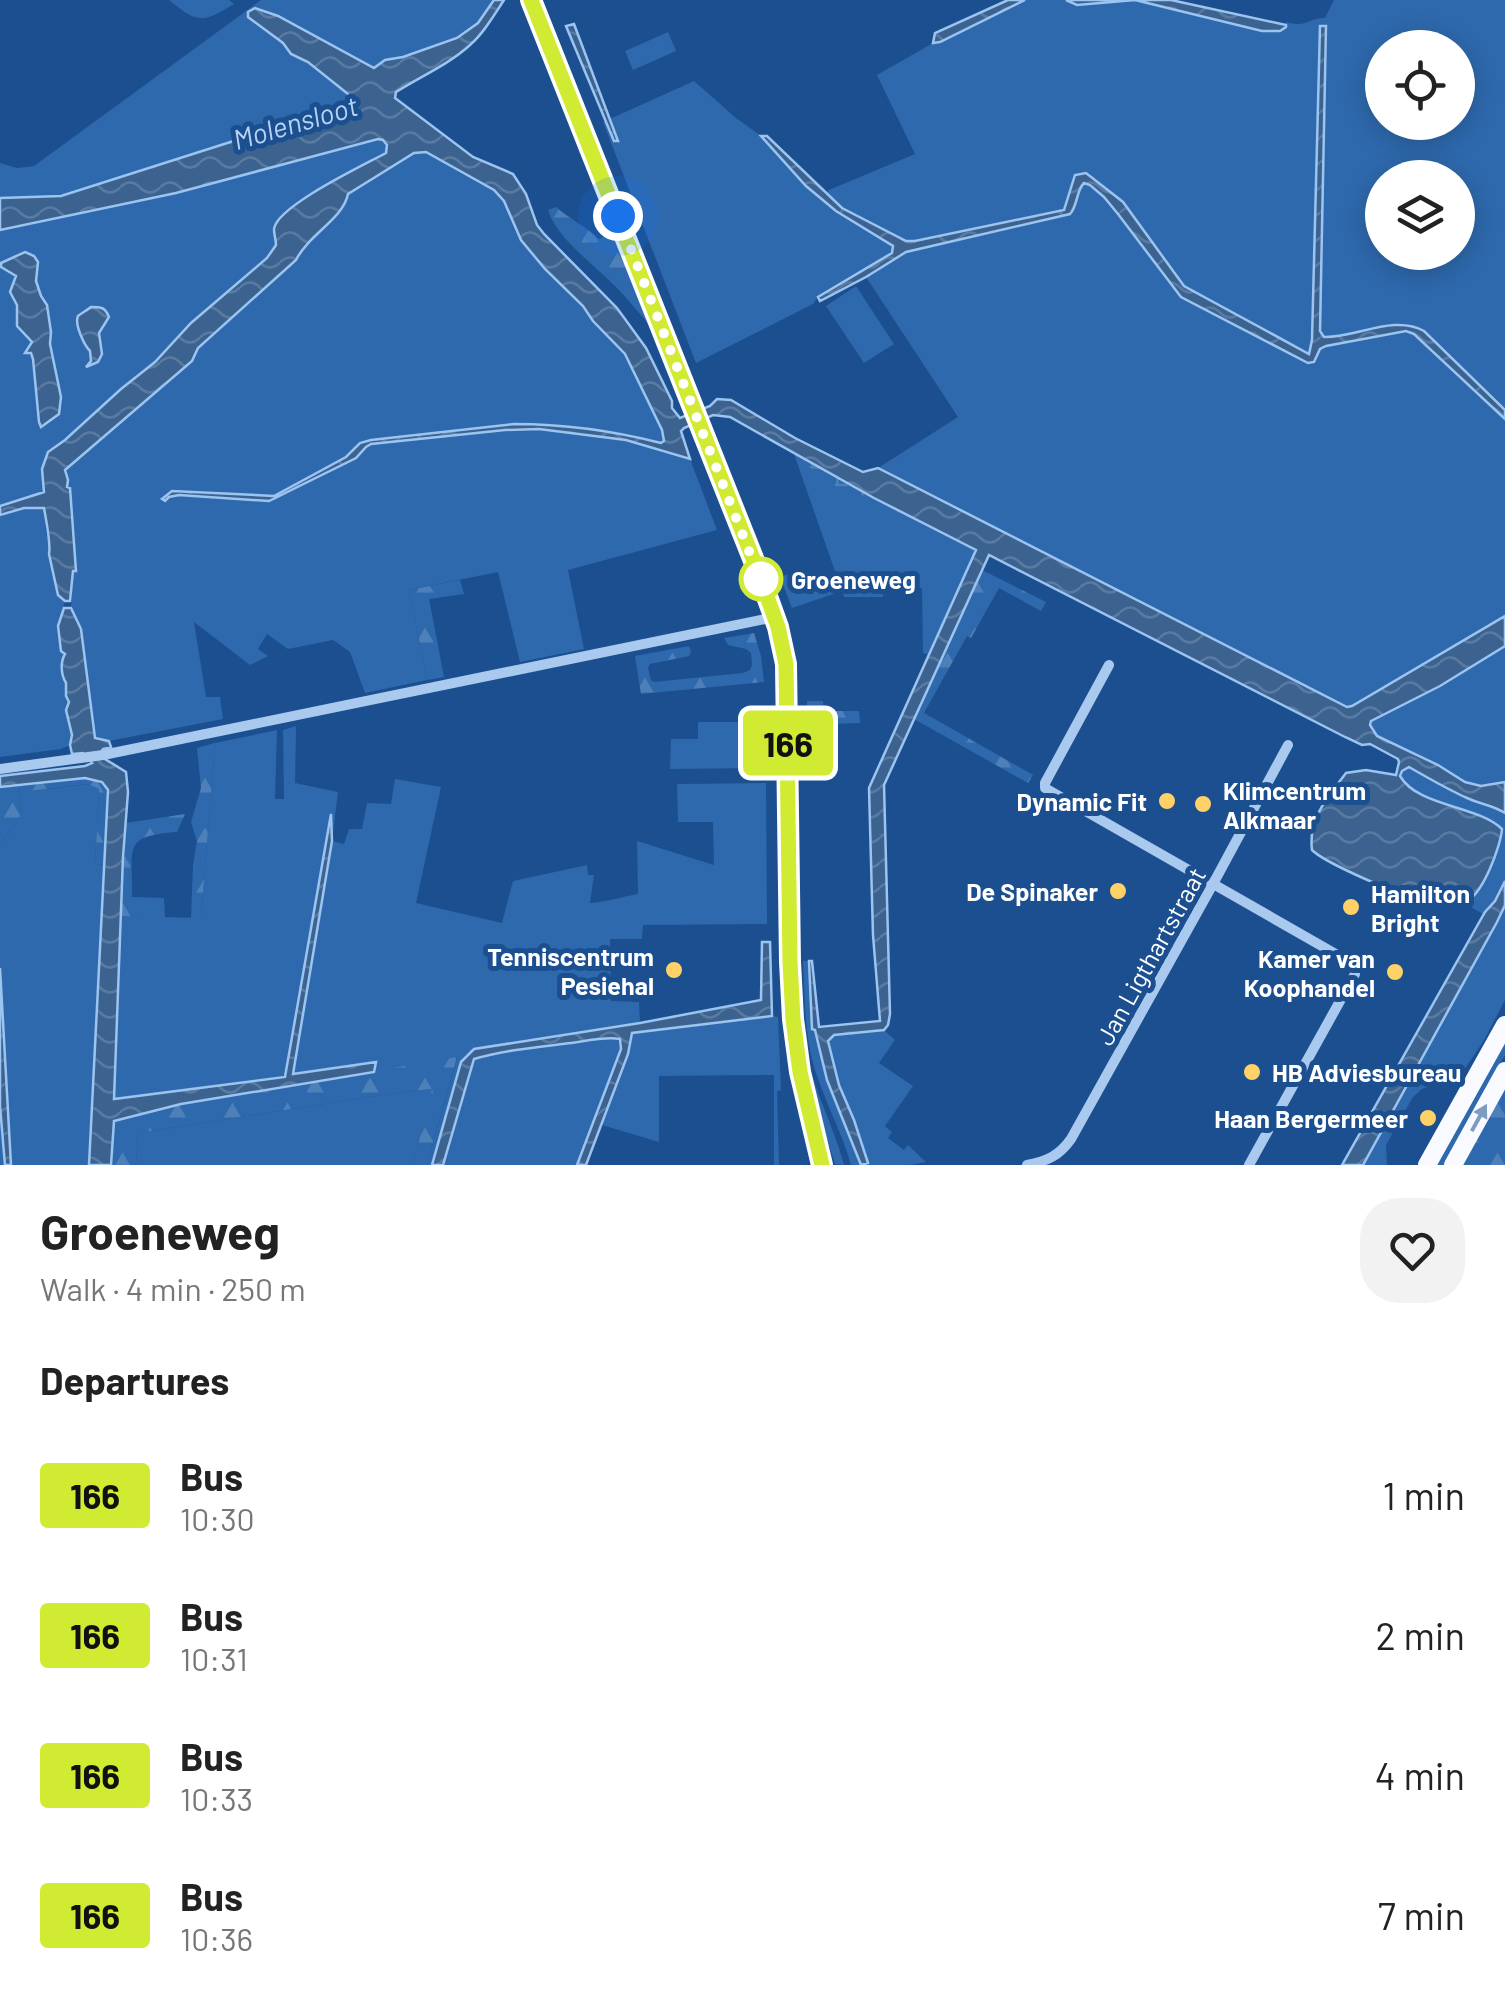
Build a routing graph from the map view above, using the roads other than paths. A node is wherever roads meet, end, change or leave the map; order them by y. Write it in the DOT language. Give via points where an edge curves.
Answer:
graph roads {
  1 [pos="531,0"];
  2 [pos="761,620"];
  3 [pos="1109,666"];
  4 [pos="1288,744"];
  5 [pos="0,768"];
  6 [pos="1213,884"];
  7 [pos="1505,1025"];
  8 [pos="1488,1056"];
  9 [pos="1505,1071"];
  10 [pos="1460,1084"];
  11 [pos="822,1165"];
  12 [pos="1027,1165"];
  13 [pos="1250,1165"];
  14 [pos="1428,1165"];
  15 [pos="1452,1165"];
  1 -- 2 [label="main road" via="696,417"];
  2 -- 5 [label="street" via="89,758"];
  2 -- 11 [label="main road" via="784,654 788,686 793,1019"];
  3 -- 6 [label="street" via="1045,788"];
  4 -- 6 [label="street, Jan Ligthartstraat"];
  6 -- 12 [label="street, Jan Ligthartstraat" via="1063,1157"];
  6 -- 13 [label="street" via="1356,970"];
  7 -- 8 [label="highway"];
  8 -- 10 [label="highway"];
  8 -- 14 [label="highway"];
  15 -- 9 [label="highway, one-way"];
}
